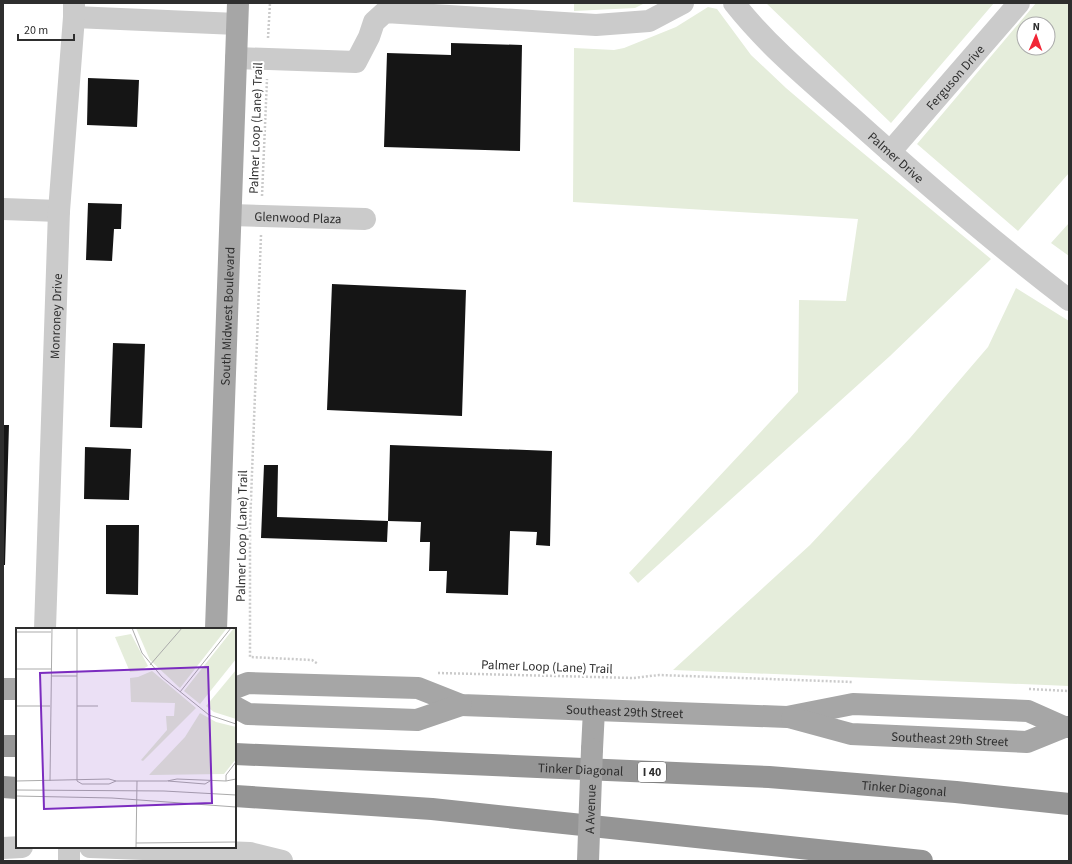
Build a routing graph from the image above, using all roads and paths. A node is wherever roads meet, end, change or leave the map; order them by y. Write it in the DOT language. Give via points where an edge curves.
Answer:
graph roads {
  1 [pos="270,3"];
  2 [pos="683,3"];
  3 [pos="734,3"];
  4 [pos="1019,3"];
  5 [pos="74,10"];
  6 [pos="237,14"];
  7 [pos="236,58"];
  8 [pos="267,59"];
  9 [pos="890,152"];
  10 [pos="3,209"];
  11 [pos="59,211"];
  12 [pos="231,215"];
  13 [pos="262,216"];
  14 [pos="366,219"];
  15 [pos="1069,300"];
  16 [pos="45,628"];
  17 [pos="216,628"];
  18 [pos="322,667"];
  19 [pos="430,673"];
  20 [pos="659,675"];
  21 [pos="236,688"];
  22 [pos="3,689"];
  23 [pos="16,689"];
  24 [pos="461,705"];
  25 [pos="236,708"];
  26 [pos="594,710"];
  27 [pos="787,717"];
  28 [pos="1066,727"];
  29 [pos="3,746"];
  30 [pos="16,746"];
  31 [pos="236,754"];
  32 [pos="3,787"];
  33 [pos="16,788"];
  34 [pos="236,796"];
  35 [pos="1069,804"];
  36 [pos="16,847"];
  37 [pos="3,848"];
  38 [pos="69,848"];
  39 [pos="117,848"];
  40 [pos="69,861"];
  41 [pos="282,861"];
  42 [pos="588,861"];
  43 [pos="922,861"];
  1 -- 8 [label="path, Palmer Loop (Lane) Trail"];
  2 -- 8 [label="street" via="649,21 596,24 386,12 374,22 356,62"];
  3 -- 9 [label="street, Palmer Drive" via="780,53"];
  4 -- 9 [label="street, Ferguson Drive"];
  5 -- 6 [label="street"];
  5 -- 11 [label="street, Monroney Drive"];
  6 -- 7 [label="main road, South Midwest Boulevard"];
  7 -- 8 [label="street"];
  7 -- 12 [label="main road, South Midwest Boulevard"];
  8 -- 13 [label="path, Palmer Loop (Lane) Trail"];
  9 -- 15 [label="street, Palmer Drive" via="998,244"];
  10 -- 11 [label="street"];
  11 -- 16 [label="street, Monroney Drive"];
  12 -- 13 [label="street, Glenwood Plaza"];
  12 -- 17 [label="main road, South Midwest Boulevard"];
  13 -- 14 [label="street, Glenwood Plaza"];
  13 -- 18 [label="path, Palmer Loop (Lane) Trail" via="250,526 250,657 312,660"];
  19 -- 20 [label="path, Palmer Loop (Lane) Trail" via="634,678"];
  21 -- 24 [label="main road, Southeast 29th Street" via="248,683 418,688"];
  22 -- 23 [label="main road"];
  24 -- 25 [label="main road, Southeast 29th Street" via="417,720 248,714"];
  24 -- 26 [label="main road, Southeast 29th Street"];
  26 -- 27 [label="main road, Southeast 29th Street"];
  26 -- 42 [label="main road, A Avenue, bridge"];
  27 -- 28 [label="main road, Southeast 29th Street" via="853,704 1028,711"];
  27 -- 28 [label="main road, Southeast 29th Street" via="851,734 1027,742"];
  29 -- 30 [label="highway"];
  31 -- 35 [label="highway, Tinker Diagonal / I 40" via="769,777"];
  32 -- 33 [label="highway"];
  34 -- 43 [label="highway" via="432,809"];
  36 -- 37 [label="street"];
  38 -- 40 [label="street"];
  39 -- 41 [label="street" via="250,853"];
}
